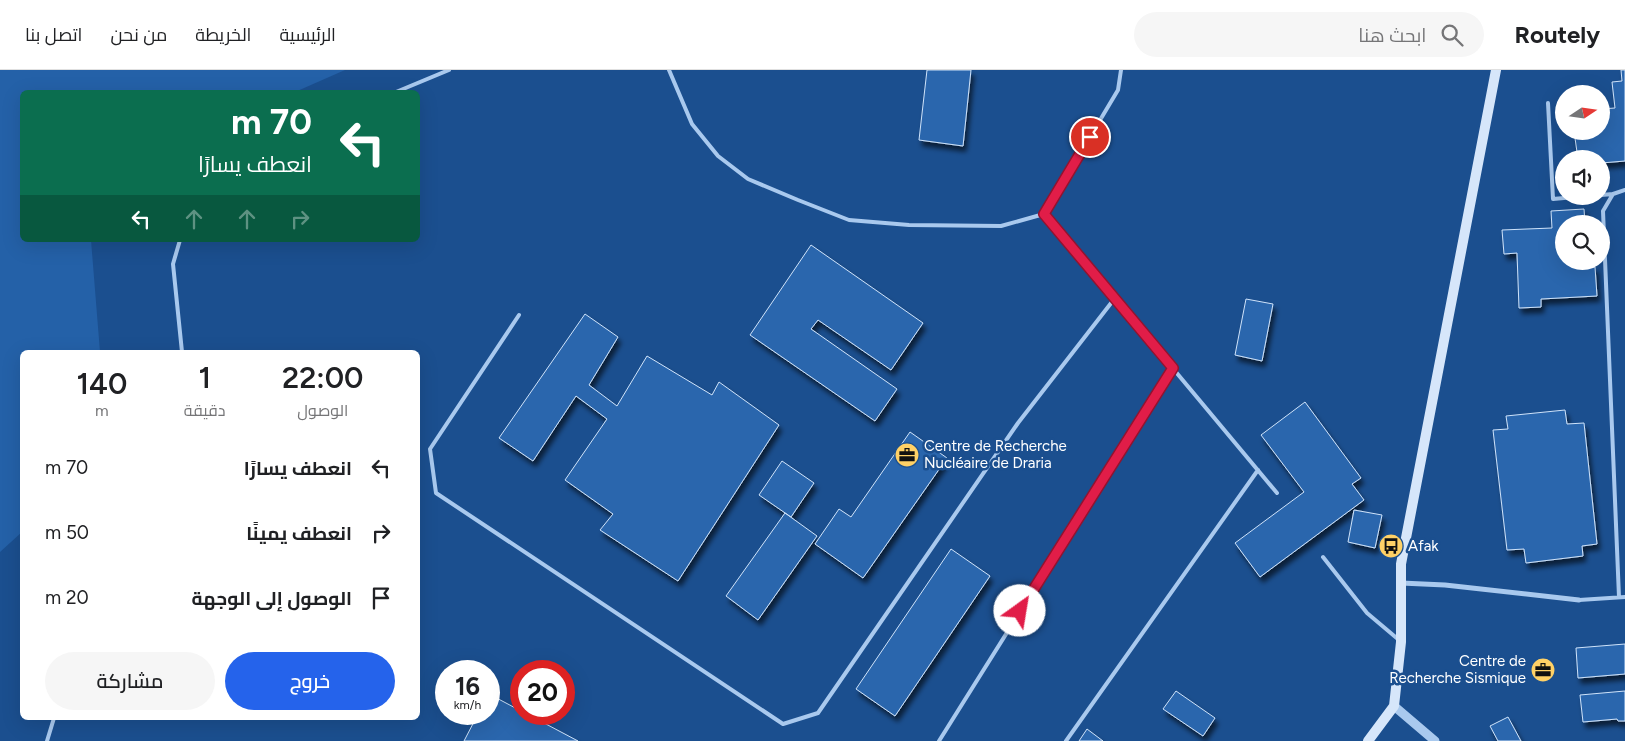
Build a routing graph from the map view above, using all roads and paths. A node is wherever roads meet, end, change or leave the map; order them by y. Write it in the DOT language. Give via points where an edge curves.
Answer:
graph roads {
  1 [pos="449,70"];
  2 [pos="669,70"];
  3 [pos="1121,70"];
  4 [pos="1496,70"];
  5 [pos="401,90"];
  6 [pos="1548,102"];
  7 [pos="1625,190"];
  8 [pos="1610,194"];
  9 [pos="1613,194"];
  10 [pos="1555,199"];
  11 [pos="1044,214"];
  12 [pos="179,242"];
  13 [pos="1115,298"];
  14 [pos="519,315"];
  15 [pos="182,350"];
  16 [pos="1173,368"];
  17 [pos="1258,470"];
  18 [pos="1277,493"];
  19 [pos="1323,557"];
  20 [pos="1400,582"];
  21 [pos="1619,597"];
  22 [pos="1625,597"];
  23 [pos="1580,600"];
  24 [pos="1401,642"];
  25 [pos="1394,706"];
  26 [pos="53,720"];
  27 [pos="47,741"];
  28 [pos="939,741"];
  29 [pos="1066,741"];
  30 [pos="1368,741"];
  31 [pos="1435,741"];
  1 -- 5 [label="lane"];
  2 -- 11 [label="lane" via="692,124 718,156 748,179 850,220 1002,226"];
  3 -- 11 [label="lane" via="1118,90"];
  4 -- 20 [label="main road"];
  6 -- 10 [label="lane"];
  7 -- 9 [label="lane"];
  8 -- 9 [label="lane"];
  9 -- 21 [label="lane" via="1603,211"];
  11 -- 13 [label="lane"];
  12 -- 15 [label="lane" via="173,264"];
  13 -- 14 [label="lane" via="1018,423 818,713 783,724 436,493 430,450"];
  13 -- 16 [label="lane"];
  16 -- 17 [label="lane"];
  16 -- 28 [label="lane"];
  17 -- 18 [label="lane"];
  17 -- 29 [label="lane"];
  19 -- 24 [label="lane" via="1367,613"];
  20 -- 23 [label="street"];
  20 -- 24 [label="main road"];
  21 -- 22 [label="lane"];
  21 -- 23 [label="lane"];
  24 -- 25 [label="main road"];
  25 -- 30 [label="main road"];
  25 -- 31 [label="street"];
  26 -- 27 [label="lane"];
}
